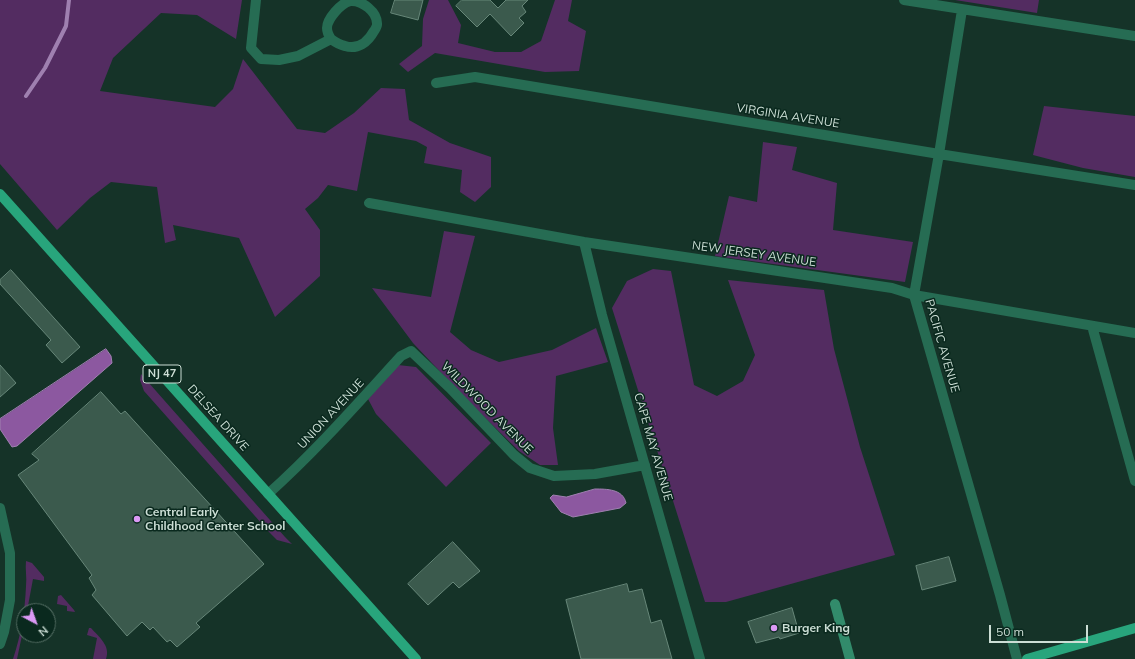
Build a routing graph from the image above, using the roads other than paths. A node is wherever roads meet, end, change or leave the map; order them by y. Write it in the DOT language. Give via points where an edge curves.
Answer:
graph roads {
  1 [pos="256,0"];
  2 [pos="904,0"];
  3 [pos="962,10"];
  4 [pos="1135,36"];
  5 [pos="331,39"];
  6 [pos="436,83"];
  7 [pos="939,154"];
  8 [pos="1135,185"];
  9 [pos="0,194"];
  10 [pos="369,203"];
  11 [pos="584,242"];
  12 [pos="914,295"];
  13 [pos="1092,326"];
  14 [pos="1135,333"];
  15 [pos="411,351"];
  16 [pos="645,465"];
  17 [pos="1135,481"];
  18 [pos="268,494"];
  19 [pos="0,508"];
  20 [pos="835,604"];
  21 [pos="1135,628"];
  22 [pos="0,644"];
  23 [pos="416,659"];
  24 [pos="700,659"];
  25 [pos="850,659"];
  26 [pos="1017,659"];
  27 [pos="1027,659"];
  1 -- 5 [label="street" via="251,48 261,59 279,60 298,56"];
  2 -- 3 [label="street"];
  3 -- 4 [label="street"];
  3 -- 7 [label="street, PACIFIC AVENUE"];
  5 -- 5 [label="street" via="344,46 355,47 369,40 377,26 375,16 370,9 357,1 348,1 340,6 329,20 327,27"];
  6 -- 7 [label="street, VIRGINIA AVENUE" via="475,77"];
  7 -- 8 [label="street, VIRGINIA AVENUE"];
  7 -- 12 [label="street, PACIFIC AVENUE"];
  9 -- 18 [label="main road, DELSEA DRIVE / NJ 47"];
  10 -- 11 [label="street, NEW JERSEY AVENUE"];
  11 -- 12 [label="street, NEW JERSEY AVENUE" via="892,288"];
  11 -- 16 [label="street, CAPE MAY AVENUE"];
  12 -- 13 [label="street, NEW JERSEY AVENUE"];
  12 -- 26 [label="street, PACIFIC AVENUE"];
  13 -- 14 [label="street, NEW JERSEY AVENUE"];
  13 -- 17 [label="street"];
  15 -- 16 [label="street, WILDWOOD AVENUE" via="530,468 554,476 595,474"];
  15 -- 18 [label="street, UNION AVENUE" via="401,356 330,434"];
  16 -- 24 [label="street, CAPE MAY AVENUE"];
  18 -- 23 [label="main road, DELSEA DRIVE / NJ 47"];
  19 -- 22 [label="street" via="10,552 10,600"];
  20 -- 25 [label="street"];
  21 -- 27 [label="main road"];
}
